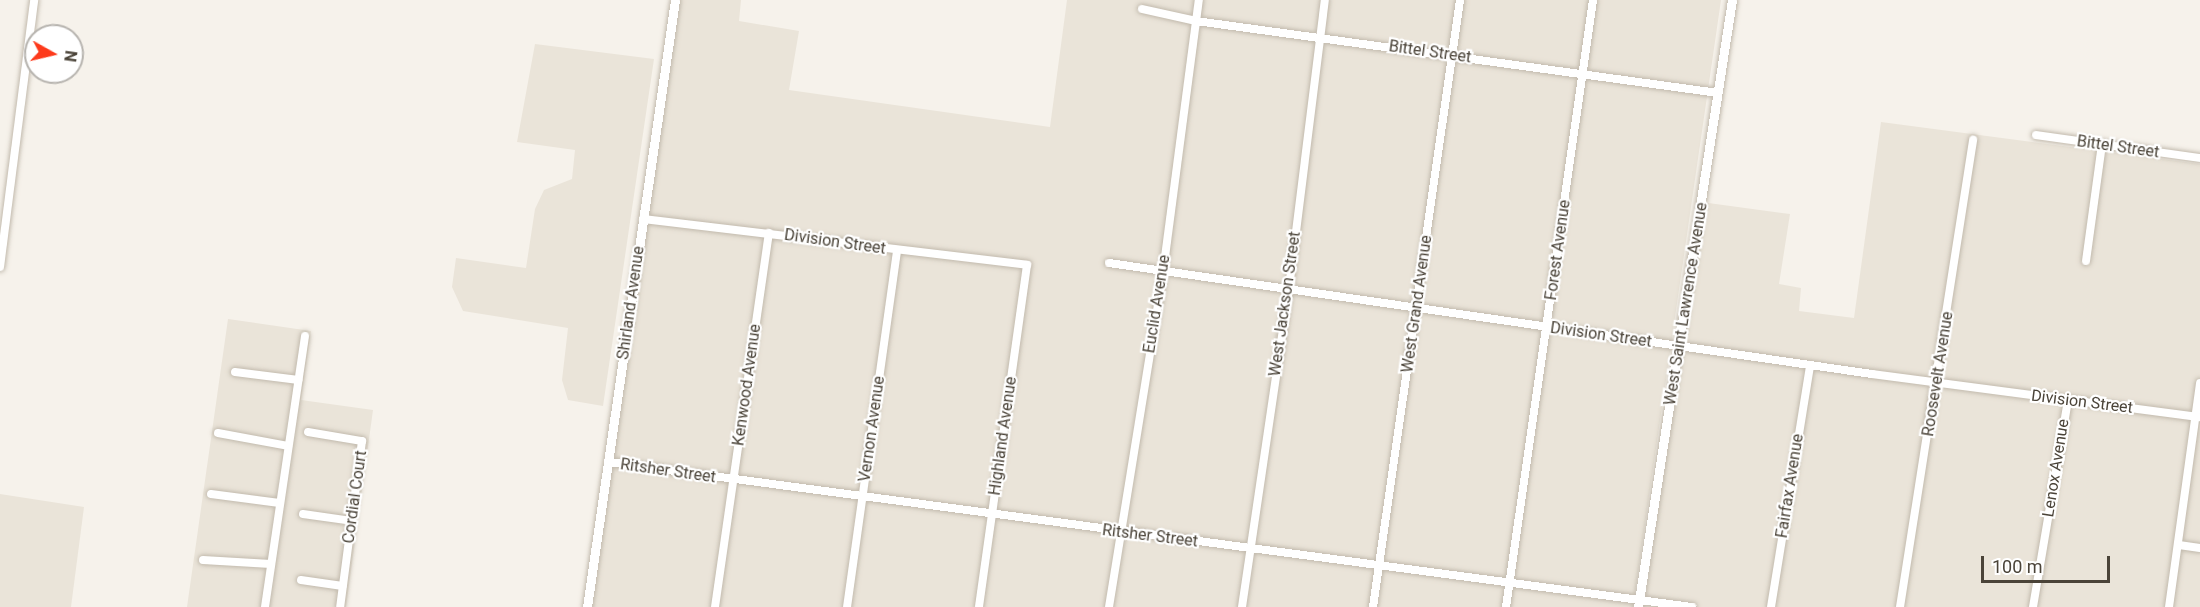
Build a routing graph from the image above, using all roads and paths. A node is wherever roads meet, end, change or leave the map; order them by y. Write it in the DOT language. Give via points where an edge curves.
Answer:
graph roads {
  1 [pos="34,0"];
  2 [pos="675,0"];
  3 [pos="1199,0"];
  4 [pos="1324,0"];
  5 [pos="1460,0"];
  6 [pos="1593,0"];
  7 [pos="1732,0"];
  8 [pos="1142,9"];
  9 [pos="1196,21"];
  10 [pos="1319,37"];
  11 [pos="1452,56"];
  12 [pos="1583,73"];
  13 [pos="1718,93"];
  14 [pos="2036,135"];
  15 [pos="1973,140"];
  16 [pos="2102,144"];
  17 [pos="2200,158"];
  18 [pos="643,219"];
  19 [pos="769,233"];
  20 [pos="897,251"];
  21 [pos="2086,261"];
  22 [pos="1109,263"];
  23 [pos="1027,265"];
  24 [pos="0,267"];
  25 [pos="1162,272"];
  26 [pos="1288,288"];
  27 [pos="1416,309"];
  28 [pos="1548,327"];
  29 [pos="304,336"];
  30 [pos="1679,346"];
  31 [pos="1810,365"];
  32 [pos="235,372"];
  33 [pos="298,380"];
  34 [pos="1937,383"];
  35 [pos="2200,384"];
  36 [pos="2067,400"];
  37 [pos="2198,417"];
  38 [pos="308,432"];
  39 [pos="218,433"];
  40 [pos="288,446"];
  41 [pos="608,462"];
  42 [pos="733,479"];
  43 [pos="211,494"];
  44 [pos="863,497"];
  45 [pos="279,503"];
  46 [pos="303,514"];
  47 [pos="992,514"];
  48 [pos="352,521"];
  49 [pos="1119,533"];
  50 [pos="2179,545"];
  51 [pos="2200,548"];
  52 [pos="1250,549"];
  53 [pos="202,560"];
  54 [pos="271,564"];
  55 [pos="1379,566"];
  56 [pos="301,580"];
  57 [pos="1509,584"];
  58 [pos="343,586"];
  59 [pos="1638,604"];
  60 [pos="265,607"];
  61 [pos="340,607"];
  62 [pos="587,607"];
  63 [pos="715,607"];
  64 [pos="847,607"];
  65 [pos="979,607"];
  66 [pos="1109,607"];
  67 [pos="1242,607"];
  68 [pos="1373,607"];
  69 [pos="1506,607"];
  70 [pos="1692,607"];
  71 [pos="1771,607"];
  72 [pos="1900,607"];
  73 [pos="2033,607"];
  74 [pos="2169,607"];
  1 -- 24 [label="street"];
  2 -- 18 [label="street, Shirland Avenue"];
  3 -- 9 [label="street, Euclid Avenue"];
  4 -- 10 [label="street, West Jackson Street"];
  5 -- 11 [label="street, West Grand Avenue"];
  6 -- 12 [label="street, Forest Avenue"];
  7 -- 13 [label="street, West Saint Lawrence Avenue"];
  8 -- 9 [label="street, Bittel Street"];
  9 -- 10 [label="street, Bittel Street"];
  9 -- 25 [label="street, Euclid Avenue"];
  10 -- 11 [label="street, Bittel Street"];
  10 -- 26 [label="street, West Jackson Street"];
  11 -- 12 [label="street, Bittel Street"];
  11 -- 27 [label="street, West Grand Avenue"];
  12 -- 13 [label="street, Bittel Street"];
  12 -- 28 [label="street, Forest Avenue"];
  13 -- 30 [label="street, West Saint Lawrence Avenue"];
  14 -- 16 [label="street, Bittel Street"];
  15 -- 34 [label="street, Roosevelt Avenue"];
  16 -- 17 [label="street, Bittel Street"];
  16 -- 21 [label="street"];
  18 -- 19 [label="street, Division Street"];
  18 -- 41 [label="street, Shirland Avenue"];
  19 -- 20 [label="street, Division Street"];
  19 -- 42 [label="street, Kenwood Avenue"];
  20 -- 23 [label="street, Division Street"];
  20 -- 44 [label="street, Vernon Avenue"];
  22 -- 25 [label="street, Division Street"];
  23 -- 47 [label="street, Highland Avenue"];
  25 -- 26 [label="street, Division Street"];
  25 -- 49 [label="street, Euclid Avenue"];
  26 -- 27 [label="street, Division Street"];
  26 -- 52 [label="street, West Jackson Street"];
  27 -- 28 [label="street, Division Street"];
  27 -- 55 [label="street, West Grand Avenue"];
  28 -- 30 [label="street, Division Street"];
  28 -- 57 [label="street, Forest Avenue"];
  29 -- 33 [label="street"];
  30 -- 31 [label="street, Division Street"];
  30 -- 59 [label="street, West Saint Lawrence Avenue"];
  31 -- 34 [label="street, Division Street"];
  31 -- 71 [label="street, Fairfax Avenue"];
  32 -- 33 [label="street"];
  33 -- 40 [label="street"];
  34 -- 36 [label="street, Division Street"];
  34 -- 72 [label="street, Roosevelt Avenue"];
  35 -- 37 [label="street"];
  36 -- 37 [label="street, Division Street"];
  36 -- 73 [label="street, Lenox Avenue"];
  37 -- 50 [label="street"];
  38 -- 48 [label="street, Cordial Court" via="362,441"];
  39 -- 40 [label="street"];
  40 -- 45 [label="street"];
  41 -- 42 [label="street, Ritsher Street"];
  41 -- 62 [label="street, Shirland Avenue"];
  42 -- 44 [label="street, Ritsher Street"];
  42 -- 63 [label="street, Kenwood Avenue"];
  43 -- 45 [label="street"];
  44 -- 47 [label="street, Ritsher Street"];
  44 -- 64 [label="street, Vernon Avenue"];
  45 -- 54 [label="street"];
  46 -- 48 [label="street"];
  47 -- 49 [label="street, Ritsher Street"];
  47 -- 65 [label="street, Highland Avenue"];
  48 -- 58 [label="street, Cordial Court"];
  49 -- 52 [label="street, Ritsher Street"];
  49 -- 66 [label="street, Euclid Avenue"];
  50 -- 51 [label="street"];
  50 -- 74 [label="street"];
  52 -- 55 [label="street, Ritsher Street"];
  52 -- 67 [label="street, West Jackson Street"];
  53 -- 54 [label="street"];
  54 -- 60 [label="street"];
  55 -- 57 [label="street, Ritsher Street"];
  55 -- 68 [label="street, West Grand Avenue"];
  56 -- 58 [label="street"];
  57 -- 59 [label="street, Ritsher Street"];
  57 -- 69 [label="street, Forest Avenue"];
  58 -- 61 [label="street, Cordial Court"];
  59 -- 70 [label="street, Ritsher Street"];
}
